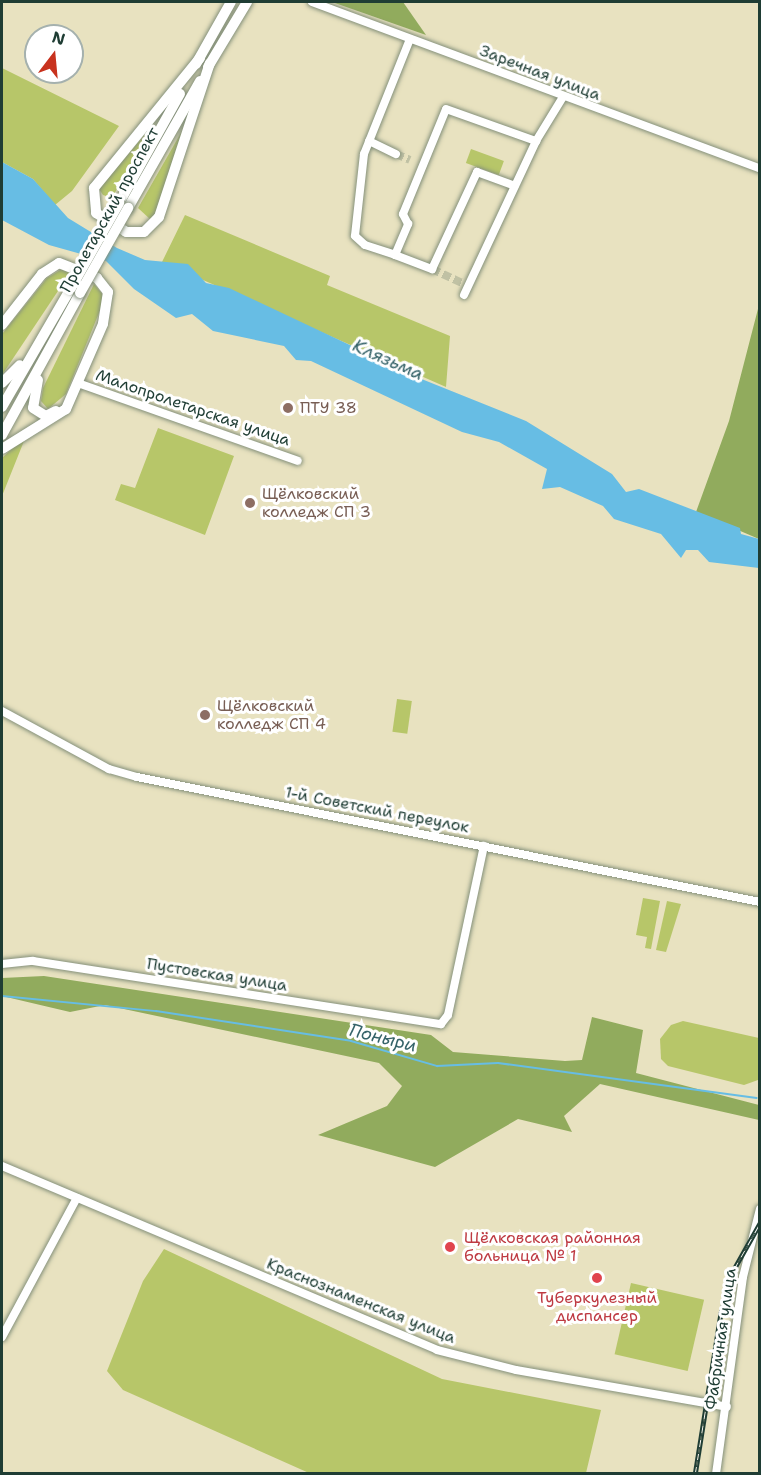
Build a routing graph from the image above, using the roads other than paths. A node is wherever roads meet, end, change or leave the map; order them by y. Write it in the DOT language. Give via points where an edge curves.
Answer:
graph roads {
  1 [pos="231,2"];
  2 [pos="247,2"];
  3 [pos="312,2"];
  4 [pos="410,39"];
  5 [pos="205,61"];
  6 [pos="563,97"];
  7 [pos="369,141"];
  8 [pos="536,141"];
  9 [pos="396,154"];
  10 [pos="759,169"];
  11 [pos="515,186"];
  12 [pos="395,255"];
  13 [pos="464,295"];
  14 [pos="66,308"];
  15 [pos="2,325"];
  16 [pos="2,383"];
  17 [pos="78,383"];
  18 [pos="73,394"];
  19 [pos="2,407"];
  20 [pos="2,435"];
  21 [pos="2,449"];
  22 [pos="298,460"];
  23 [pos="2,711"];
  24 [pos="484,846"];
  25 [pos="759,902"];
  26 [pos="2,964"];
  27 [pos="2,1166"];
  28 [pos="77,1198"];
  29 [pos="759,1209"];
  30 [pos="2,1337"];
  31 [pos="727,1407"];
  32 [pos="716,1473"];
  1 -- 5 [label="main road, Пролетарский проспект"];
  2 -- 5 [label="main road, Пролетарский проспект"];
  3 -- 4 [label="street, Заречная улица"];
  4 -- 6 [label="street, Заречная улица"];
  4 -- 7 [label="street"];
  5 -- 5 [label="main road" via="94,188 96,213 126,232 144,232 159,217"];
  5 -- 14 [label="main road, Пролетарский проспект, bridge"];
  6 -- 8 [label="street"];
  6 -- 10 [label="street, Заречная улица"];
  7 -- 9 [label="street"];
  7 -- 12 [label="street" via="355,236 364,245"];
  8 -- 11 [label="street"];
  8 -- 12 [label="street" via="446,109 403,214 408,224"];
  11 -- 12 [label="street" via="477,172 432,269"];
  11 -- 13 [label="street"];
  14 -- 16 [label="main road"];
  14 -- 18 [label="main road" via="32,404 37,413 51,415"];
  14 -- 19 [label="main road, Пролетарский проспект"];
  14 -- 20 [label="main road, Пролетарский проспект"];
  15 -- 17 [label="main road" via="52,266 69,263 97,278 108,292 108,310"];
  17 -- 18 [label="main road"];
  17 -- 22 [label="street, Малопролетарская улица"];
  18 -- 21 [label="main road" via="61,415"];
  23 -- 24 [label="street, 1-й Советский переулок" via="90,760 137,777"];
  24 -- 25 [label="street, 1-й Советский переулок"];
  24 -- 26 [label="street, Пустовская улица" via="448,1016 441,1024 33,961"];
  27 -- 28 [label="street, Краснознаменская улица"];
  28 -- 30 [label="street"];
  28 -- 31 [label="street, Краснознаменская улица" via="437,1350 527,1372"];
  29 -- 31 [label="street, Фабричная улица" via="741,1288"];
  31 -- 32 [label="street, Фабричная улица"];
}
